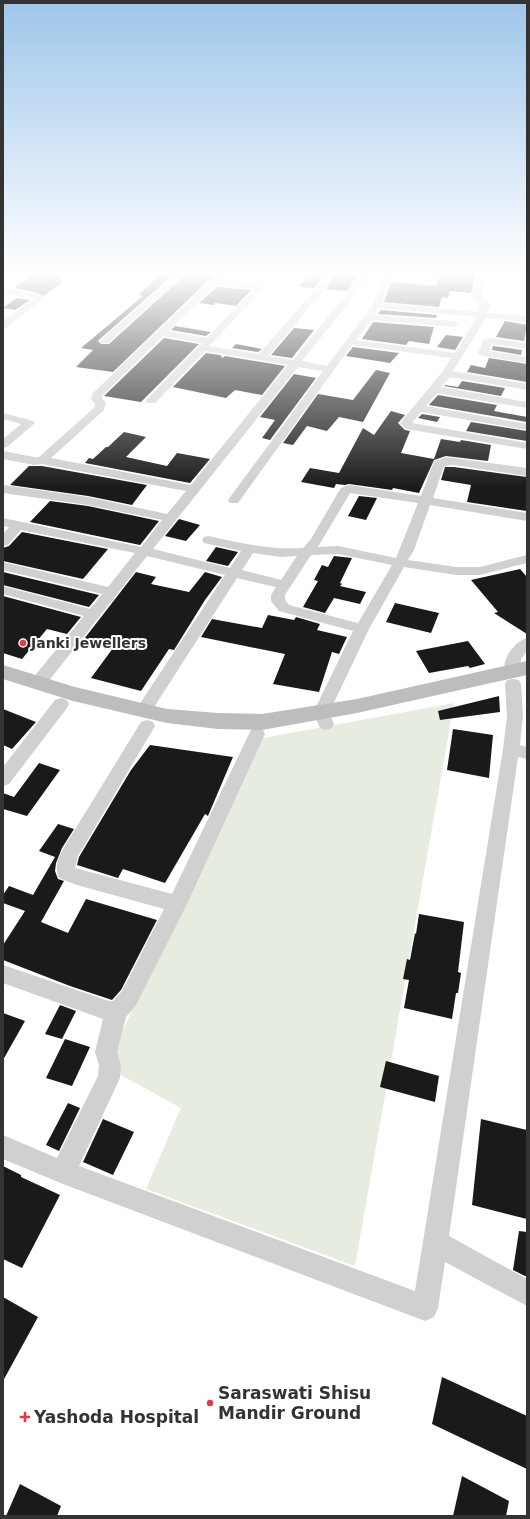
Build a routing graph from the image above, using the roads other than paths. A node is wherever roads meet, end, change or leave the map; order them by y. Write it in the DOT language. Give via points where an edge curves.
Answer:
graph roads {
  1 [pos="149,346"];
  2 [pos="205,346"];
  3 [pos="210,346"];
  4 [pos="272,346"];
  5 [pos="310,346"];
  6 [pos="345,346"];
  7 [pos="379,346"];
  8 [pos="465,346"];
  9 [pos="478,346"];
  10 [pos="485,347"];
  11 [pos="458,356"];
  12 [pos="261,358"];
  13 [pos="527,360"];
  14 [pos="295,364"];
  15 [pos="329,369"];
  16 [pos="447,373"];
  17 [pos="527,387"];
  18 [pos="434,389"];
  19 [pos="151,400"];
  20 [pos="527,405"];
  21 [pos="419,408"];
  22 [pos="3,416"];
  23 [pos="527,427"];
  24 [pos="3,445"];
  25 [pos="527,446"];
  26 [pos="3,455"];
  27 [pos="42,460"];
  28 [pos="527,472"];
  29 [pos="3,489"];
  30 [pos="194,489"];
  31 [pos="234,500"];
  32 [pos="425,500"];
  33 [pos="527,517"];
  34 [pos="170,518"];
  35 [pos="3,522"];
  36 [pos="17,526"];
  37 [pos="208,540"];
  38 [pos="3,542"];
  39 [pos="249,549"];
  40 [pos="143,551"];
  41 [pos="307,551"];
  42 [pos="527,559"];
  43 [pos="400,562"];
  44 [pos="3,566"];
  45 [pos="233,573"];
  46 [pos="285,585"];
  47 [pos="3,590"];
  48 [pos="111,592"];
  49 [pos="92,614"];
  50 [pos="362,629"];
  51 [pos="527,643"];
  52 [pos="3,672"];
  53 [pos="520,676"];
  54 [pos="38,683"];
  55 [pos="3,685"];
  56 [pos="61,704"];
  57 [pos="145,719"];
  58 [pos="323,719"];
  59 [pos="257,734"];
  60 [pos="519,751"];
  61 [pos="3,779"];
  62 [pos="177,904"];
  63 [pos="3,974"];
  64 [pos="116,1012"];
  65 [pos="3,1146"];
  66 [pos="63,1172"];
  67 [pos="435,1242"];
  68 [pos="527,1293"];
  1 -- 27 [label="street" via="97,395 96,399 101,403 100,408"];
  2 -- 19 [label="street"];
  3 -- 12 [label="street"];
  4 -- 12 [label="street"];
  5 -- 14 [label="street"];
  6 -- 15 [label="street"];
  7 -- 11 [label="street"];
  8 -- 11 [label="street"];
  9 -- 10 [label="street"];
  10 -- 13 [label="street" via="483,353"];
  11 -- 16 [label="street"];
  12 -- 14 [label="street"];
  14 -- 15 [label="street"];
  14 -- 30 [label="street"];
  15 -- 31 [label="street"];
  16 -- 17 [label="street"];
  16 -- 18 [label="street"];
  18 -- 20 [label="street"];
  18 -- 21 [label="street"];
  21 -- 23 [label="street"];
  21 -- 25 [label="street" via="406,423 410,427"];
  22 -- 24 [label="street" via="29,423"];
  26 -- 27 [label="street" via="34,461"];
  27 -- 30 [label="street"];
  28 -- 32 [label="street" via="446,461 439,464"];
  29 -- 34 [label="street" via="88,501"];
  30 -- 34 [label="street"];
  32 -- 33 [label="street"];
  32 -- 41 [label="street" via="349,489 345,491 316,541"];
  32 -- 43 [label="street" via="407,550"];
  34 -- 40 [label="street"];
  35 -- 36 [label="street"];
  36 -- 38 [label="street"];
  36 -- 40 [label="street"];
  37 -- 39 [label="street"];
  39 -- 41 [label="street" via="281,553"];
  39 -- 45 [label="street"];
  40 -- 45 [label="street"];
  40 -- 48 [label="street"];
  41 -- 43 [label="street" via="338,550"];
  41 -- 46 [label="street"];
  42 -- 43 [label="street" via="468,572"];
  43 -- 50 [label="street"];
  44 -- 48 [label="street"];
  45 -- 46 [label="street"];
  45 -- 57 [label="street"];
  46 -- 50 [label="street" via="278,595 278,601 284,608"];
  47 -- 49 [label="street"];
  48 -- 49 [label="street"];
  49 -- 54 [label="street"];
  50 -- 58 [label="street"];
  51 -- 53 [label="street" via="512,662"];
  52 -- 54 [label="street"];
  53 -- 58 [label="street"];
  53 -- 60 [label="street" via="515,716"];
  54 -- 57 [label="street"];
  55 -- 56 [label="street"];
  56 -- 57 [label="street"];
  56 -- 61 [label="street"];
  57 -- 58 [label="street" via="262,722"];
  57 -- 59 [label="street" via="202,733"];
  57 -- 62 [label="street" via="70,854 66,872"];
  58 -- 59 [label="street"];
  59 -- 62 [label="street"];
  60 -- 67 [label="street"];
  62 -- 64 [label="street" via="129,998"];
  63 -- 64 [label="street" via="109,1012"];
  64 -- 66 [label="street" via="106,1052 110,1065 109,1078"];
  65 -- 66 [label="street"];
  66 -- 67 [label="street" via="425,1308"];
  67 -- 68 [label="street"];
}
